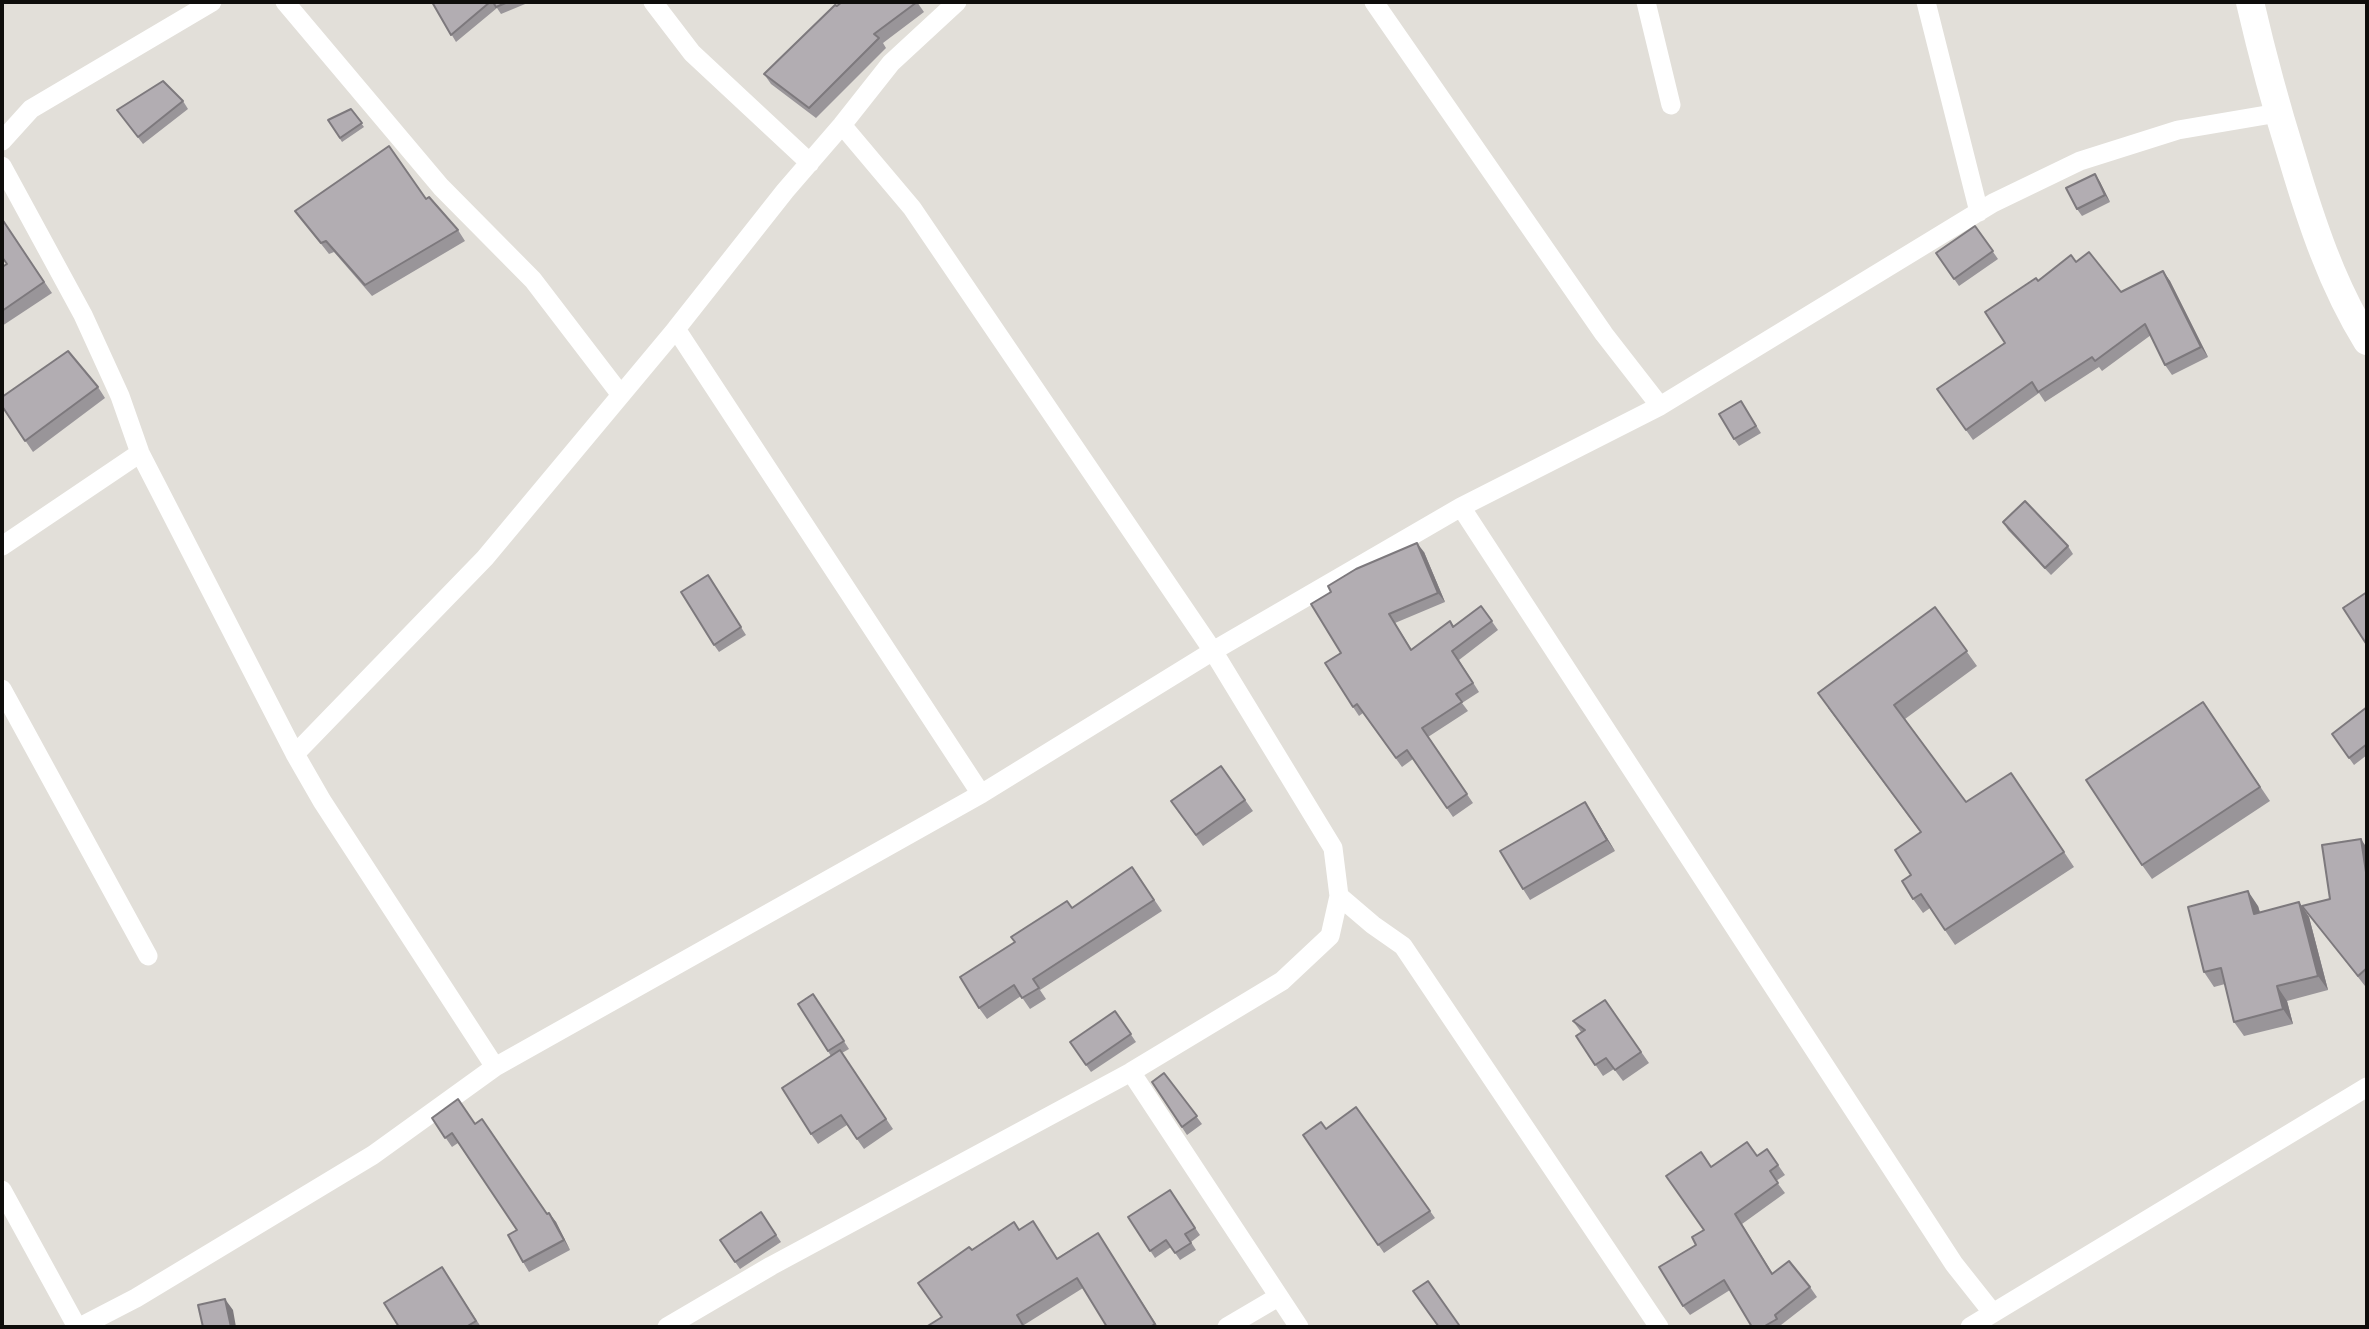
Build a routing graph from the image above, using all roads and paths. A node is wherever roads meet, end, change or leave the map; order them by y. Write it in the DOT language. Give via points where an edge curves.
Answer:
graph roads {
  1 [pos="212,2"];
  2 [pos="285,2"];
  3 [pos="653,2"];
  4 [pos="957,2"];
  5 [pos="1374,2"];
  6 [pos="1646,2"];
  7 [pos="1926,2"];
  8 [pos="2250,2"];
  9 [pos="1671,105"];
  10 [pos="2278,113"];
  11 [pos="842,125"];
  12 [pos="2,141"];
  13 [pos="810,163"];
  14 [pos="2,166"];
  15 [pos="1979,212"];
  16 [pos="676,329"];
  17 [pos="2367,341"];
  18 [pos="621,395"];
  19 [pos="1660,406"];
  20 [pos="140,453"];
  21 [pos="1461,507"];
  22 [pos="2,546"];
  23 [pos="1213,651"];
  24 [pos="2,689"];
  25 [pos="295,754"];
  26 [pos="981,794"];
  27 [pos="1339,896"];
  28 [pos="148,956"];
  29 [pos="495,1067"];
  30 [pos="1131,1072"];
  31 [pos="2367,1087"];
  32 [pos="2,1190"];
  33 [pos="1278,1297"];
  34 [pos="1993,1312"];
  35 [pos="78,1327"];
  36 [pos="667,1327"];
  37 [pos="1227,1327"];
  38 [pos="1299,1327"];
  39 [pos="1659,1327"];
  40 [pos="1970,1327"];
  1 -- 12 [label="street" via="31,109"];
  2 -- 18 [label="street" via="441,187 533,281"];
  3 -- 13 [label="street" via="691,53"];
  4 -- 11 [label="street" via="891,63"];
  5 -- 19 [label="street" via="1604,334"];
  6 -- 9 [label="street"];
  7 -- 15 [label="street"];
  8 -- 10 [label="street"];
  10 -- 15 [label="street" via="2178,130 2080,161"];
  10 -- 17 [label="street" via="2313,222 2347,308"];
  11 -- 13 [label="street"];
  11 -- 23 [label="street" via="912,208"];
  13 -- 16 [label="street"];
  14 -- 20 [label="street" via="83,315"];
  15 -- 19 [label="street"];
  16 -- 18 [label="street"];
  16 -- 26 [label="street"];
  18 -- 25 [label="street" via="485,558"];
  19 -- 21 [label="street"];
  20 -- 22 [label="street"];
  20 -- 25 [label="street"];
  21 -- 23 [label="street"];
  21 -- 34 [label="street" via="1954,1264"];
  23 -- 26 [label="street"];
  23 -- 27 [label="street" via="1333,848"];
  24 -- 28 [label="street"];
  25 -- 29 [label="street"];
  26 -- 29 [label="street"];
  27 -- 30 [label="street" via="1329,936 1282,981"];
  27 -- 39 [label="street" via="1404,946"];
  29 -- 35 [label="street" via="373,1155 136,1298"];
  30 -- 33 [label="street"];
  30 -- 36 [label="street"];
  31 -- 34 [label="street"];
  32 -- 35 [label="street"];
  33 -- 37 [label="street"];
  33 -- 38 [label="street"];
  34 -- 40 [label="street"];
}
